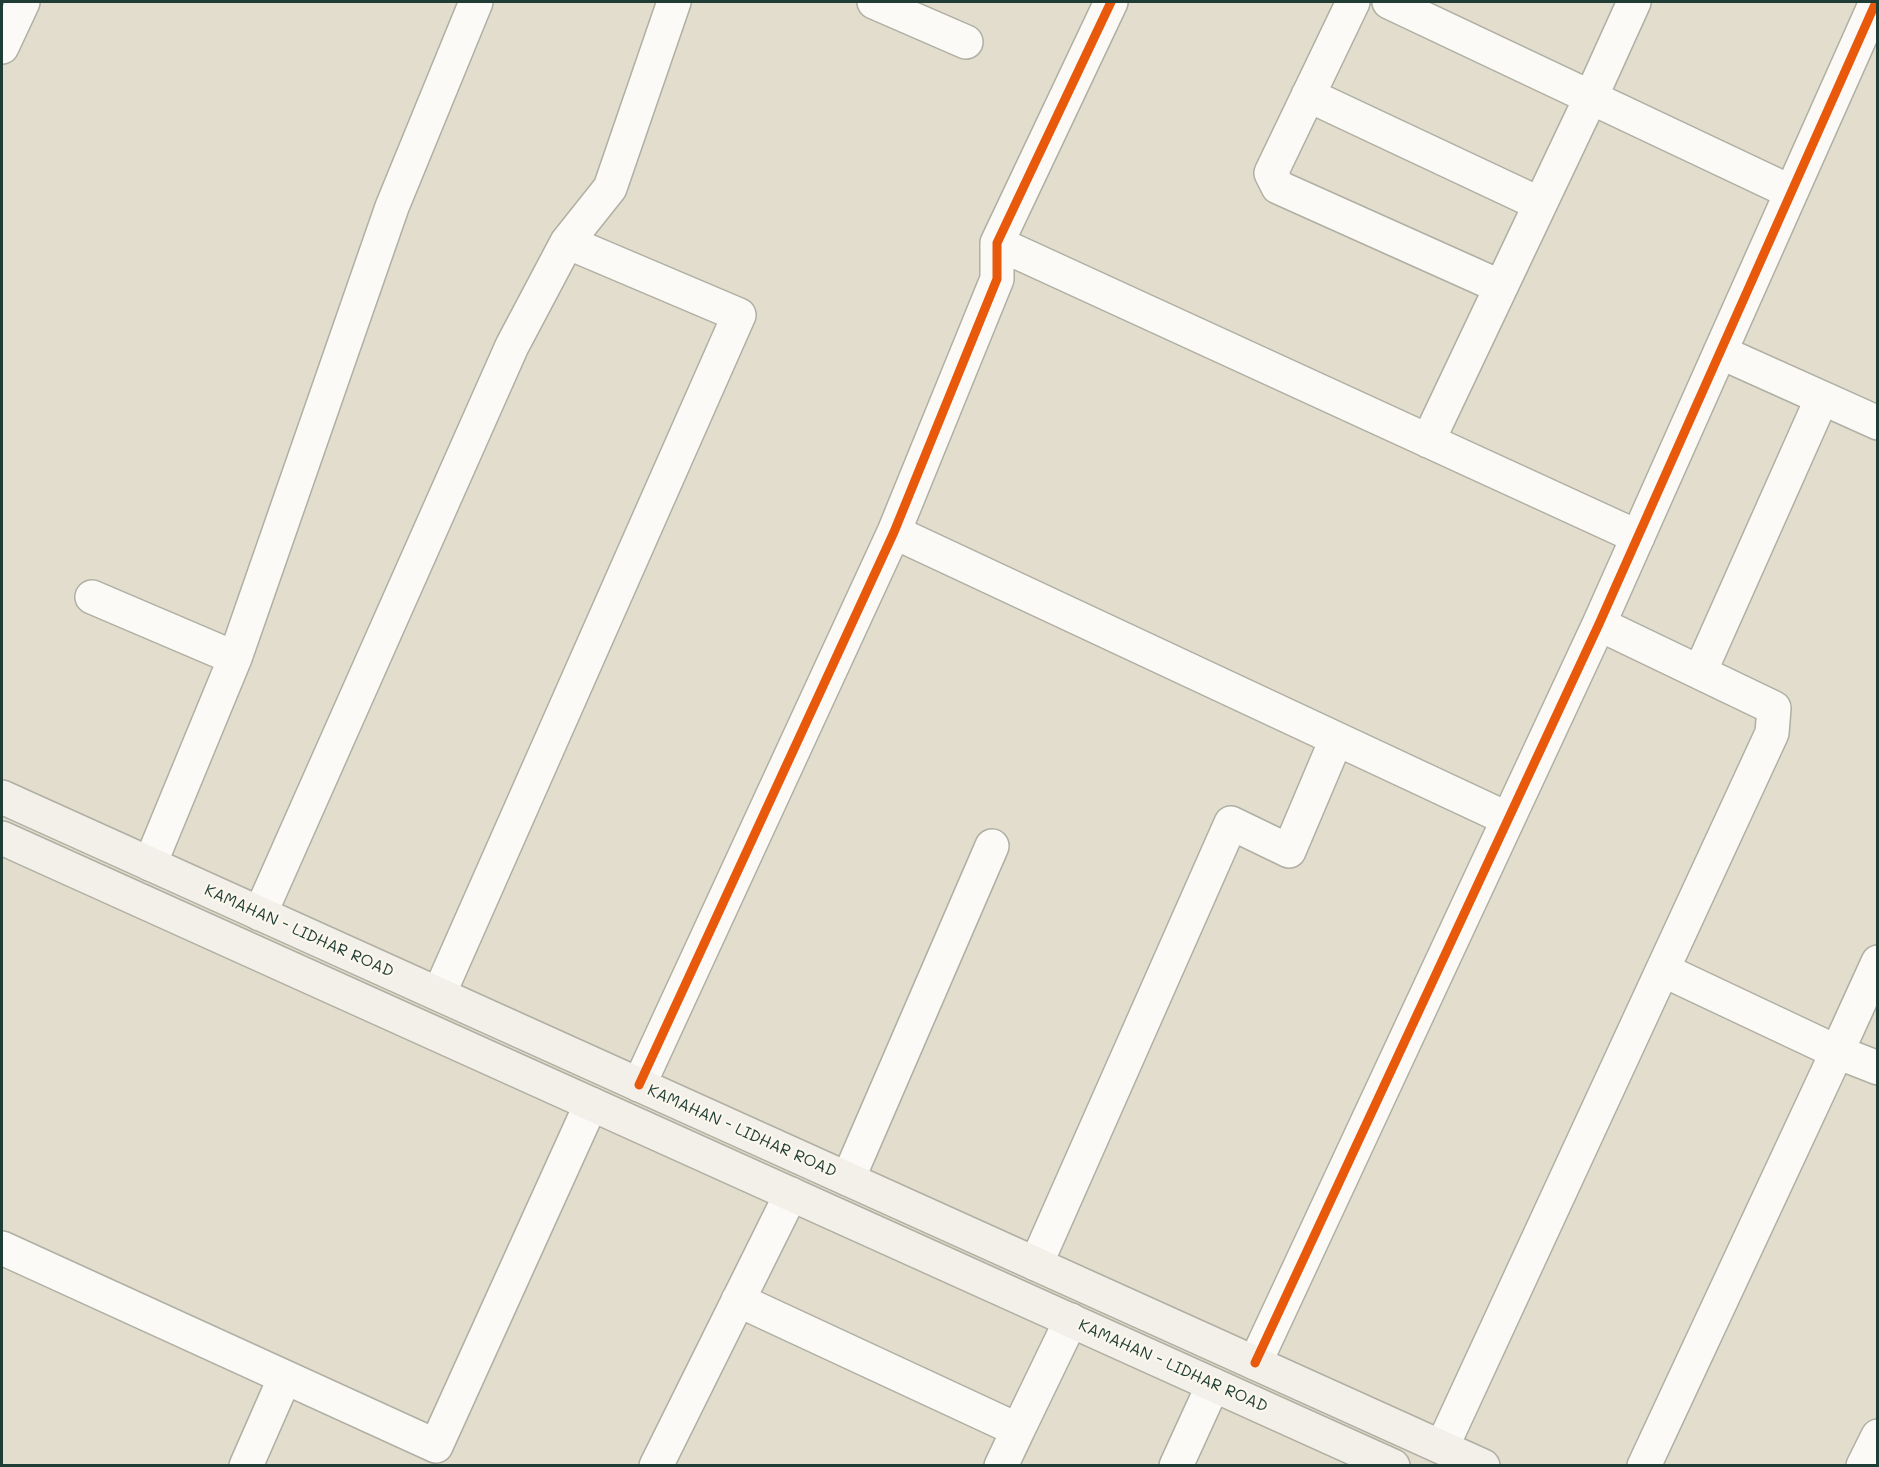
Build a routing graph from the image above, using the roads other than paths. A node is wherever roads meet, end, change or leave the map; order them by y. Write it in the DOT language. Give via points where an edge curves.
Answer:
graph roads {
  1 [pos="23,2"];
  2 [pos="476,2"];
  3 [pos="674,2"];
  4 [pos="875,2"];
  5 [pos="1111,2"];
  6 [pos="1353,2"];
  7 [pos="1389,2"];
  8 [pos="1634,2"];
  9 [pos="1876,2"];
  10 [pos="966,42"];
  11 [pos="2,47"];
  12 [pos="1308,95"];
  13 [pos="1591,97"];
  14 [pos="1791,192"];
  15 [pos="1540,204"];
  16 [pos="567,242"];
  17 [pos="997,243"];
  18 [pos="1501,287"];
  19 [pos="1720,352"];
  20 [pos="1822,398"];
  21 [pos="1877,421"];
  22 [pos="1428,441"];
  23 [pos="894,532"];
  24 [pos="1638,537"];
  25 [pos="92,597"];
  26 [pos="1599,624"];
  27 [pos="235,658"];
  28 [pos="1700,672"];
  29 [pos="1336,740"];
  30 [pos="2,797"];
  31 [pos="1508,819"];
  32 [pos="2,838"];
  33 [pos="992,846"];
  34 [pos="150,864"];
  35 [pos="260,914"];
  36 [pos="1878,962"];
  37 [pos="1663,969"];
  38 [pos="439,994"];
  39 [pos="1837,1052"];
  40 [pos="1878,1068"];
  41 [pos="639,1085"];
  42 [pos="591,1104"];
  43 [pos="848,1179"];
  44 [pos="791,1194"];
  45 [pos="2,1248"];
  46 [pos="1036,1264"];
  47 [pos="738,1300"];
  48 [pos="1071,1320"];
  49 [pos="1255,1363"];
  50 [pos="285,1377"];
  51 [pos="1213,1385"];
  52 [pos="1018,1430"];
  53 [pos="1878,1436"];
  54 [pos="1442,1447"];
  55 [pos="246,1466"];
  56 [pos="656,1466"];
  57 [pos="1001,1466"];
  58 [pos="1176,1466"];
  59 [pos="1393,1466"];
  60 [pos="1483,1466"];
  61 [pos="1644,1466"];
  62 [pos="1863,1466"];
  1 -- 11 [label="street"];
  2 -- 27 [label="street" via="392,207"];
  3 -- 16 [label="street" via="610,188"];
  4 -- 10 [label="street"];
  5 -- 17 [label="street"];
  6 -- 12 [label="street"];
  7 -- 13 [label="street"];
  8 -- 13 [label="street"];
  9 -- 14 [label="street"];
  12 -- 15 [label="street"];
  12 -- 18 [label="street" via="1271,173 1278,188"];
  13 -- 14 [label="street"];
  13 -- 15 [label="street"];
  14 -- 19 [label="street"];
  15 -- 18 [label="street"];
  16 -- 35 [label="street" via="512,346"];
  16 -- 38 [label="street" via="739,315"];
  17 -- 22 [label="street"];
  17 -- 23 [label="street" via="997,279"];
  18 -- 22 [label="street"];
  19 -- 20 [label="street"];
  19 -- 24 [label="street"];
  20 -- 21 [label="street"];
  20 -- 28 [label="street"];
  22 -- 24 [label="street"];
  23 -- 29 [label="street"];
  23 -- 41 [label="street"];
  24 -- 26 [label="street"];
  25 -- 27 [label="street"];
  26 -- 28 [label="street"];
  26 -- 31 [label="street"];
  27 -- 34 [label="street"];
  28 -- 37 [label="street" via="1774,708 1772,734"];
  29 -- 31 [label="street"];
  29 -- 46 [label="street" via="1290,851 1231,823"];
  30 -- 34 [label="main road, KAMAHAN - LIDHAR ROAD"];
  31 -- 49 [label="street"];
  32 -- 42 [label="main road, KAMAHAN - LIDHAR ROAD"];
  33 -- 43 [label="street"];
  34 -- 35 [label="main road, KAMAHAN - LIDHAR ROAD"];
  35 -- 38 [label="main road, KAMAHAN - LIDHAR ROAD"];
  36 -- 39 [label="street"];
  37 -- 39 [label="street"];
  37 -- 54 [label="street"];
  38 -- 41 [label="main road, KAMAHAN - LIDHAR ROAD"];
  39 -- 40 [label="street"];
  39 -- 61 [label="street"];
  41 -- 43 [label="main road, KAMAHAN - LIDHAR ROAD"];
  42 -- 44 [label="main road, KAMAHAN - LIDHAR ROAD"];
  42 -- 50 [label="street" via="436,1446"];
  43 -- 46 [label="main road, KAMAHAN - LIDHAR ROAD"];
  44 -- 47 [label="street"];
  44 -- 48 [label="main road, KAMAHAN - LIDHAR ROAD"];
  45 -- 50 [label="street"];
  46 -- 49 [label="main road, KAMAHAN - LIDHAR ROAD"];
  47 -- 52 [label="street"];
  47 -- 56 [label="street"];
  48 -- 51 [label="main road, KAMAHAN - LIDHAR ROAD"];
  48 -- 52 [label="street"];
  49 -- 54 [label="main road, KAMAHAN - LIDHAR ROAD"];
  50 -- 55 [label="street"];
  51 -- 58 [label="street"];
  51 -- 59 [label="main road, KAMAHAN - LIDHAR ROAD"];
  52 -- 57 [label="street"];
  53 -- 62 [label="street"];
  54 -- 60 [label="main road, KAMAHAN - LIDHAR ROAD"];
}
